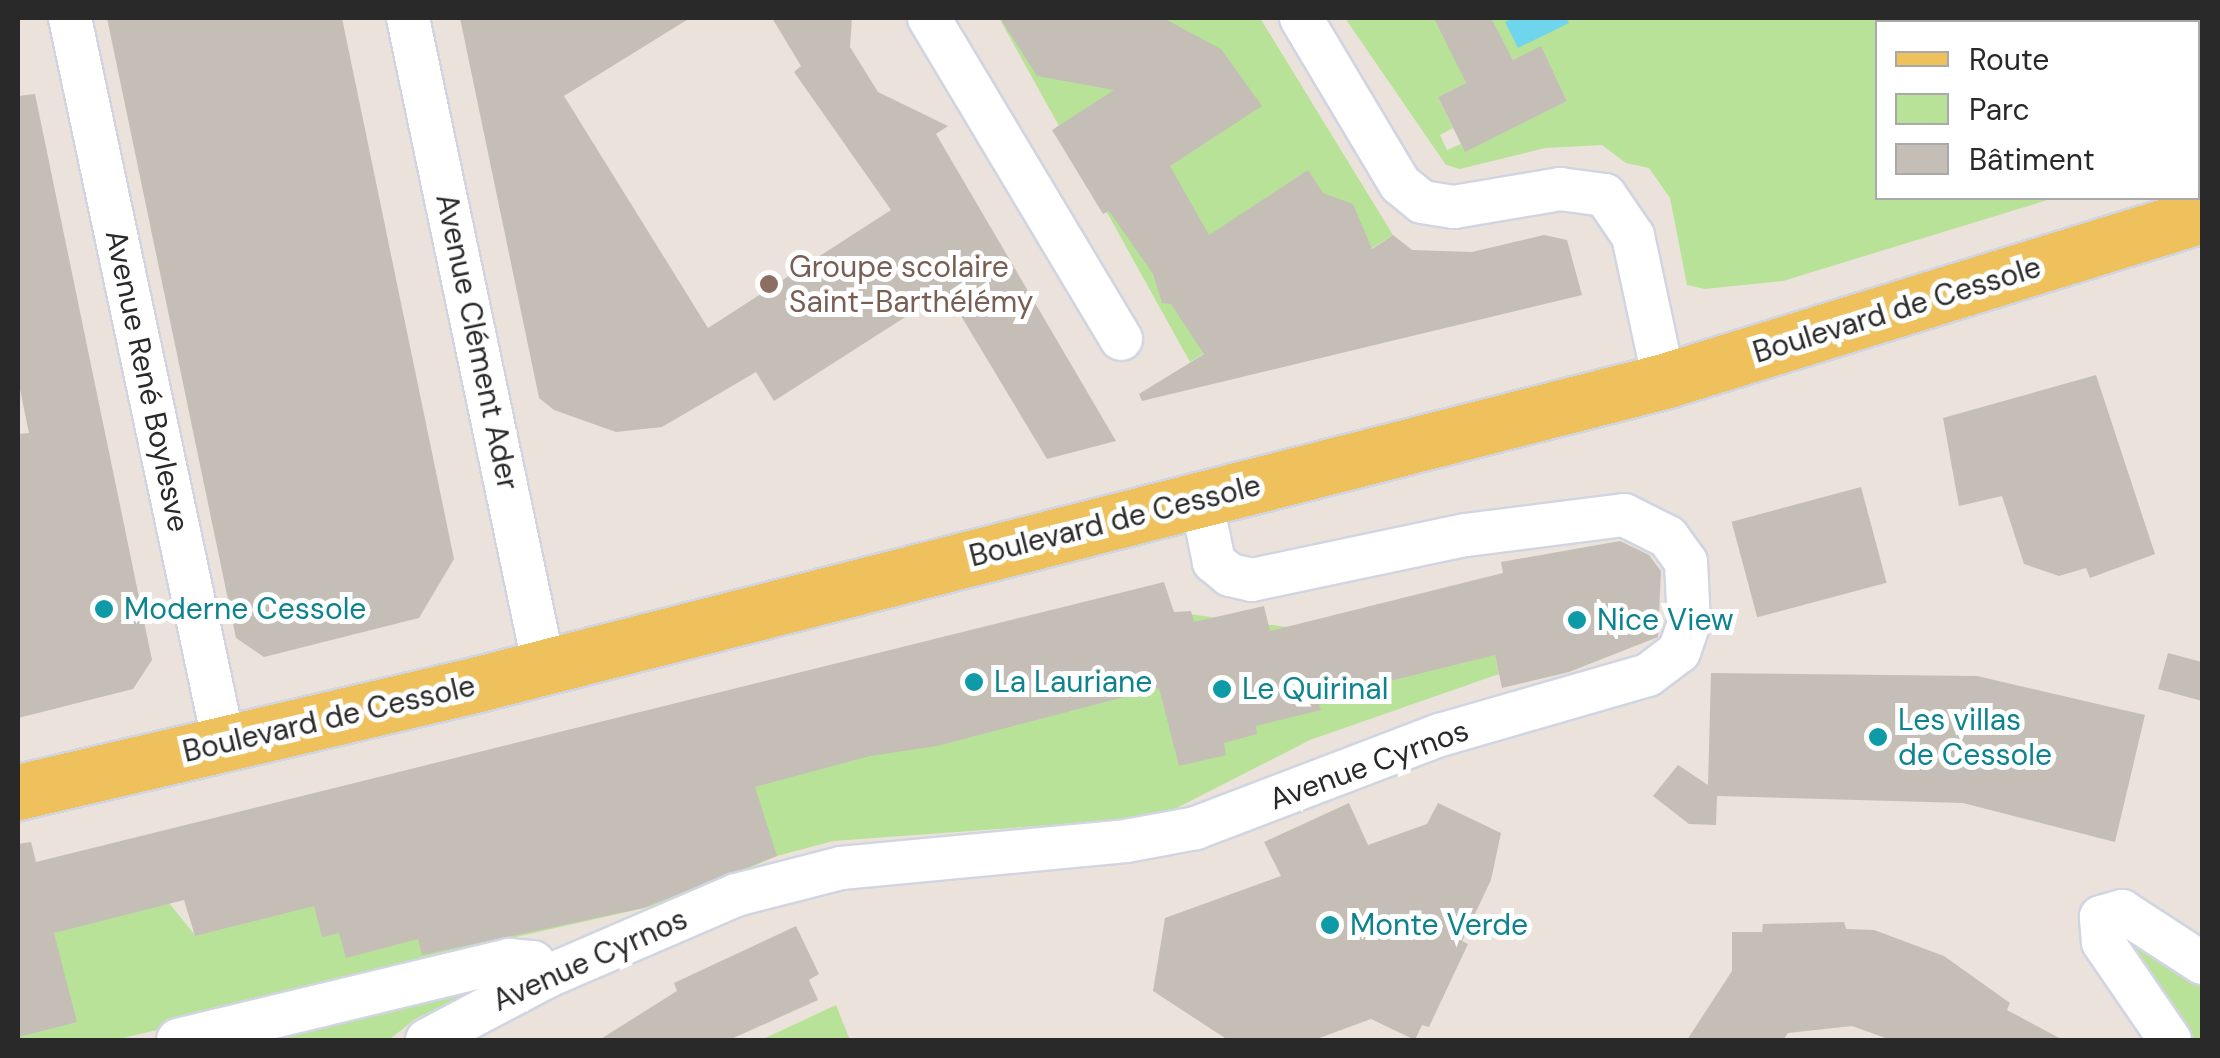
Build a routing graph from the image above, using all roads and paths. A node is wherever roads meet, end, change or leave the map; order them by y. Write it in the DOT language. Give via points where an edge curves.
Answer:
graph roads {
  1 [pos="70,18"];
  2 [pos="408,18"];
  3 [pos="928,18"];
  4 [pos="1301,18"];
  5 [pos="2202,214"];
  6 [pos="1121,340"];
  7 [pos="1664,381"];
  8 [pos="1201,499"];
  9 [pos="544,667"];
  10 [pos="224,744"];
  11 [pos="18,792"];
  12 [pos="2202,963"];
  13 [pos="546,976"];
  14 [pos="178,1040"];
  15 [pos="426,1040"];
  16 [pos="2170,1040"];
  1 -- 10 [label="street, Avenue René Boylesve"];
  2 -- 9 [label="street, Avenue Clément Ader"];
  3 -- 6 [label="street"];
  4 -- 7 [label="street" via="1400,184 1422,202 1454,207 1560,189 1605,195 1633,236"];
  5 -- 7 [label="main road, Boulevard de Cessole"];
  7 -- 8 [label="main road, Boulevard de Cessole"];
  8 -- 9 [label="main road, Boulevard de Cessole"];
  8 -- 13 [label="street, Avenue Cyrnos" via="1214,562 1252,580 1465,534 1624,515 1668,537 1686,562 1689,623 1679,652 1648,674 1440,734 1196,828 1126,842 841,868 783,880"];
  9 -- 10 [label="main road, Boulevard de Cessole"];
  10 -- 11 [label="main road, Boulevard de Cessole"];
  12 -- 16 [label="street" via="2122,910 2100,916 2103,942"];
  13 -- 14 [label="street" via="534,962 509,960"];
  13 -- 15 [label="street, Avenue Cyrnos"];
}
